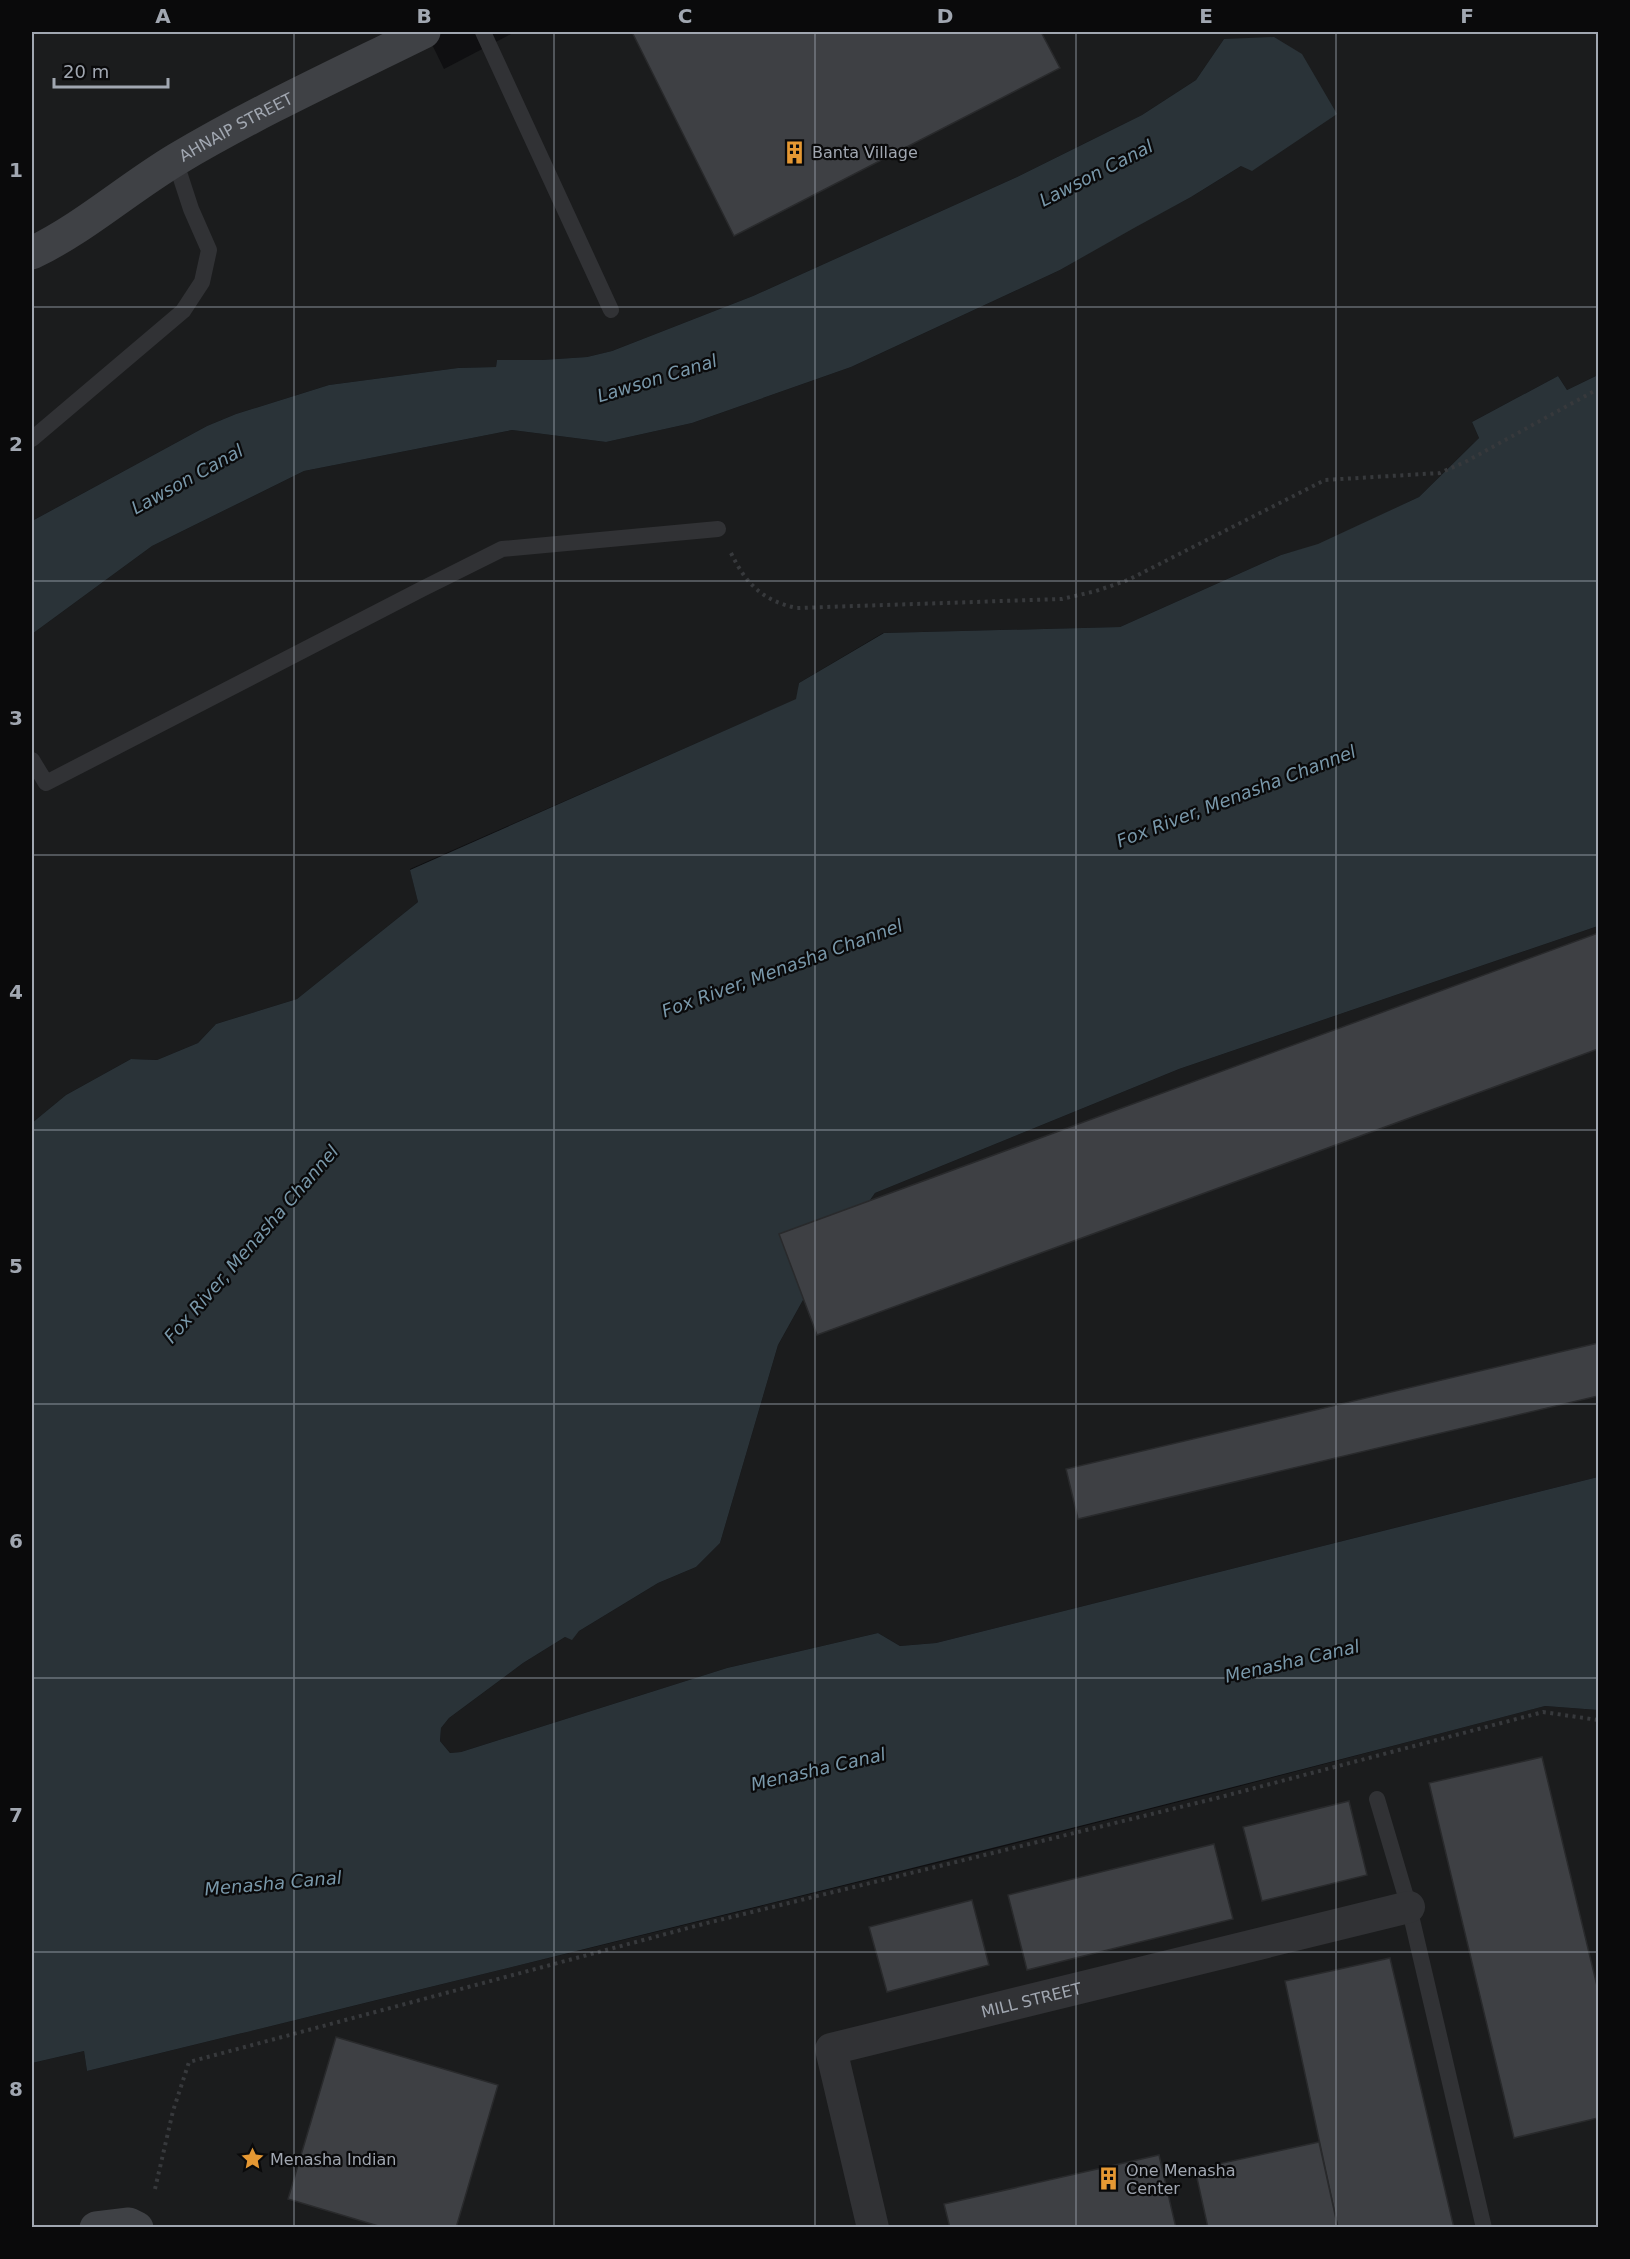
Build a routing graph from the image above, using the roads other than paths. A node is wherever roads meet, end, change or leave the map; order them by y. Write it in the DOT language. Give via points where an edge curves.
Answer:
graph roads {
  1 [pos="424,32"];
  2 [pos="483,32"];
  3 [pos="175,160"];
  4 [pos="45,247"];
  5 [pos="32,274"];
  6 [pos="611,310"];
  7 [pos="32,440"];
  8 [pos="718,529"];
  9 [pos="32,760"];
  10 [pos="1377,1799"];
  11 [pos="1409,1907"];
  12 [pos="96,2228"];
  13 [pos="137,2228"];
  14 [pos="873,2228"];
  15 [pos="1484,2228"];
  1 -- 3 [label="main road, AHNAIP STREET"];
  2 -- 6 [label="lane"];
  3 -- 4 [label="main road, AHNAIP STREET"];
  3 -- 7 [label="lane" via="208,250 202,282 183,311"];
  4 -- 5 [label="main road, AHNAIP STREET"];
  8 -- 9 [label="lane" via="502,549 46,783"];
  10 -- 11 [label="lane"];
  11 -- 14 [label="street, MILL STREET" via="831,2049"];
  11 -- 15 [label="lane"];
  12 -- 13 [label="main road" via="129,2224"];
}
